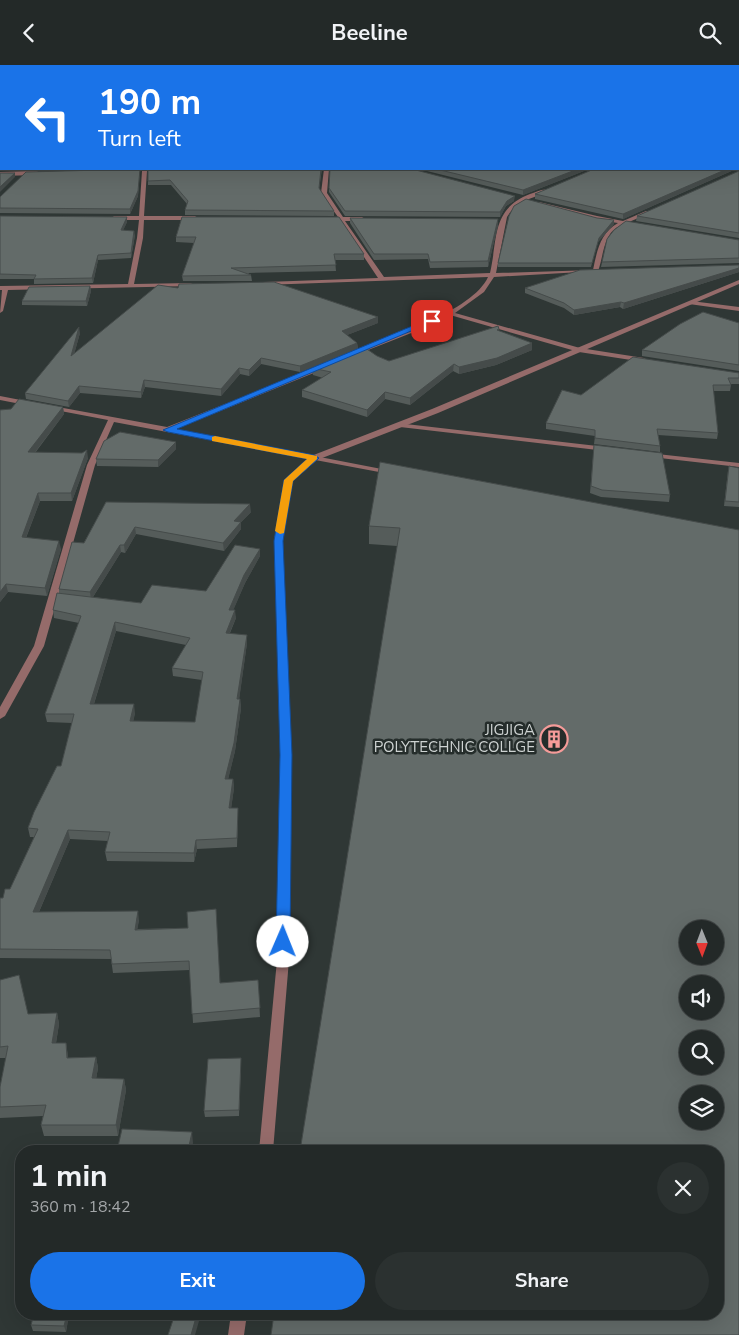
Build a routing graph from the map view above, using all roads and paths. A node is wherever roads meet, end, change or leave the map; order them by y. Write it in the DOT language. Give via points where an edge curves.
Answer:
graph roads {
  1 [pos="130,170"];
  2 [pos="144,170"];
  3 [pos="326,170"];
  4 [pos="26,171"];
  5 [pos="117,171"];
  6 [pos="42,173"];
  7 [pos="0,174"];
  8 [pos="18,180"];
  9 [pos="551,188"];
  10 [pos="514,196"];
  11 [pos="524,199"];
  12 [pos="650,211"];
  13 [pos="104,218"];
  14 [pos="142,218"];
  15 [pos="202,218"];
  16 [pos="322,219"];
  17 [pos="341,219"];
  18 [pos="370,219"];
  19 [pos="494,220"];
  20 [pos="503,221"];
  21 [pos="623,223"];
  22 [pos="640,226"];
  23 [pos="605,270"];
  24 [pos="596,271"];
  25 [pos="492,273"];
  26 [pos="382,279"];
  27 [pos="739,282"];
  28 [pos="260,284"];
  29 [pos="131,285"];
  30 [pos="201,285"];
  31 [pos="2,288"];
  32 [pos="691,303"];
  33 [pos="739,309"];
  34 [pos="0,311"];
  35 [pos="449,313"];
  36 [pos="579,350"];
  37 [pos="352,355"];
  38 [pos="334,362"];
  39 [pos="654,362"];
  40 [pos="0,399"];
  41 [pos="112,419"];
  42 [pos="400,425"];
  43 [pos="168,430"];
  44 [pos="613,450"];
  45 [pos="642,454"];
  46 [pos="314,458"];
  47 [pos="739,465"];
  48 [pos="401,474"];
  49 [pos="0,716"];
  50 [pos="267,1145"];
  51 [pos="238,1320"];
  52 [pos="236,1335"];
  1 -- 5 [label="street"];
  2 -- 14 [label="street"];
  3 -- 17 [label="street" via="324,193"];
  4 -- 6 [label="street"];
  4 -- 7 [label="street"];
  4 -- 8 [label="street"];
  9 -- 11 [label="street"];
  10 -- 11 [label="street"];
  11 -- 20 [label="street" via="510,208"];
  11 -- 21 [label="street"];
  12 -- 21 [label="street"];
  13 -- 14 [label="street"];
  14 -- 15 [label="street"];
  14 -- 29 [label="street"];
  16 -- 17 [label="street"];
  17 -- 18 [label="street"];
  17 -- 26 [label="street"];
  19 -- 20 [label="street"];
  20 -- 25 [label="street"];
  21 -- 22 [label="street"];
  21 -- 24 [label="street" via="607,232 600,247"];
  23 -- 24 [label="street"];
  24 -- 25 [label="street"];
  25 -- 26 [label="street"];
  25 -- 35 [label="street" via="484,290"];
  26 -- 28 [label="street"];
  27 -- 32 [label="street"];
  29 -- 30 [label="street"];
  29 -- 31 [label="street"];
  31 -- 34 [label="street"];
  32 -- 33 [label="street"];
  32 -- 36 [label="street"];
  35 -- 36 [label="street"];
  35 -- 37 [label="street"];
  36 -- 39 [label="street"];
  36 -- 42 [label="street"];
  38 -- 43 [label="street"];
  40 -- 41 [label="street"];
  41 -- 43 [label="street"];
  41 -- 49 [label="street" via="91,465 39,646"];
  42 -- 44 [label="street"];
  42 -- 46 [label="street"];
  43 -- 46 [label="street"];
  45 -- 47 [label="street"];
  46 -- 48 [label="street"];
  46 -- 50 [label="street" via="289,480 278,541 286,755 283,960"];
  51 -- 52 [label="street"];
}
